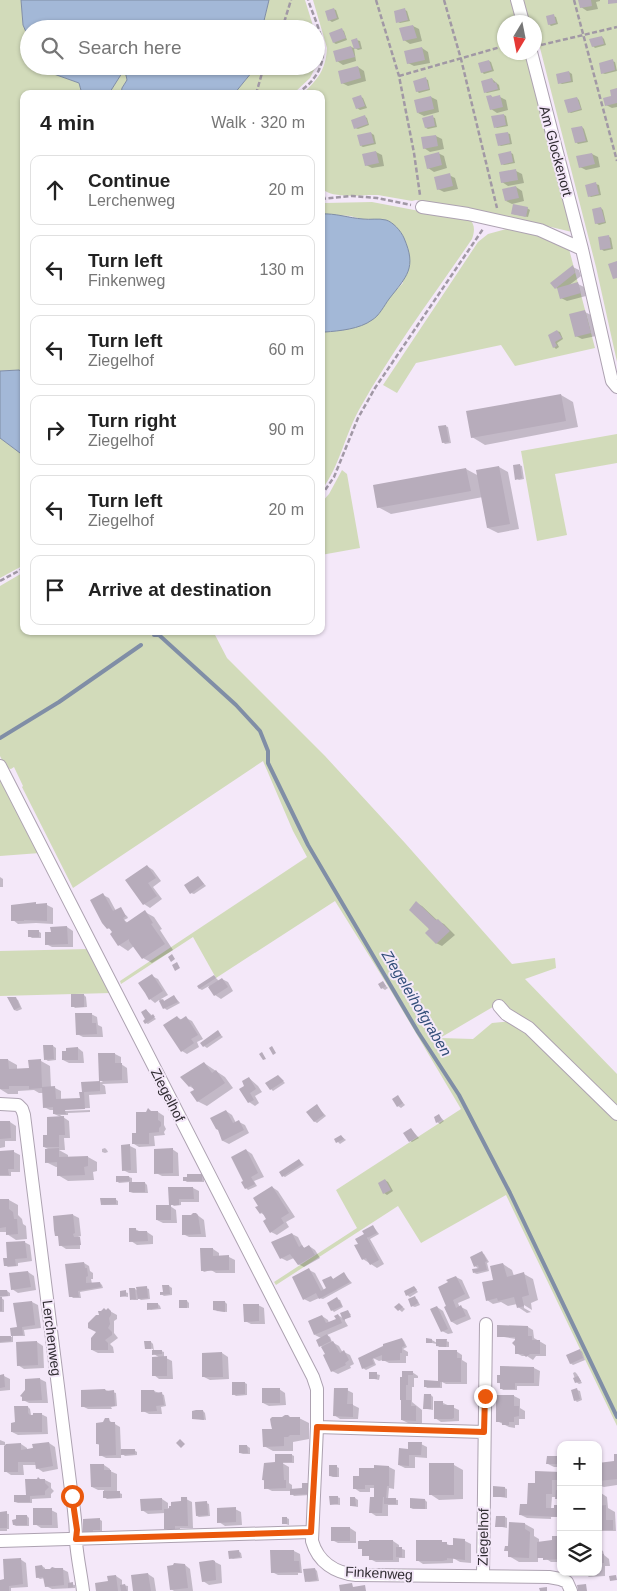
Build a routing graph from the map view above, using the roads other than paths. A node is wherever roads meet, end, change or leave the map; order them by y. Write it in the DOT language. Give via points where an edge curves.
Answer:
graph roads {
  1 [pos="517,0"];
  2 [pos="521,15"];
  3 [pos="533,60"];
  4 [pos="422,207"];
  5 [pos="582,249"];
  6 [pos="615,384"];
  7 [pos="0,766"];
  8 [pos="499,1006"];
  9 [pos="0,1104"];
  10 [pos="617,1114"];
  11 [pos="486,1324"];
  12 [pos="317,1427"];
  13 [pos="484,1432"];
  14 [pos="311,1532"];
  15 [pos="76,1539"];
  16 [pos="0,1540"];
  17 [pos="483,1576"];
  18 [pos="570,1582"];
  19 [pos="83,1591"];
  1 -- 2 [label="street"];
  3 -- 5 [label="street, Am Glockenort"];
  4 -- 5 [label="street" via="540,230"];
  5 -- 6 [label="street, Am Glockenort"];
  7 -- 12 [label="street, Ziegelhof" via="313,1377 317,1389"];
  8 -- 10 [label="street" via="528,1028"];
  9 -- 15 [label="street, Lerchenweg" via="18,1105 24,1115 74,1501"];
  11 -- 13 [label="street, Ziegelhof"];
  12 -- 13 [label="street"];
  12 -- 14 [label="street, Ziegelhof"];
  13 -- 17 [label="street, Ziegelhof"];
  14 -- 15 [label="street"];
  14 -- 17 [label="street, Finkenweg" via="315,1551 322,1561 345,1574"];
  15 -- 16 [label="street"];
  15 -- 19 [label="street, Lerchenweg"];
  17 -- 18 [label="street, Ziegelhof" via="549,1577"];
}
